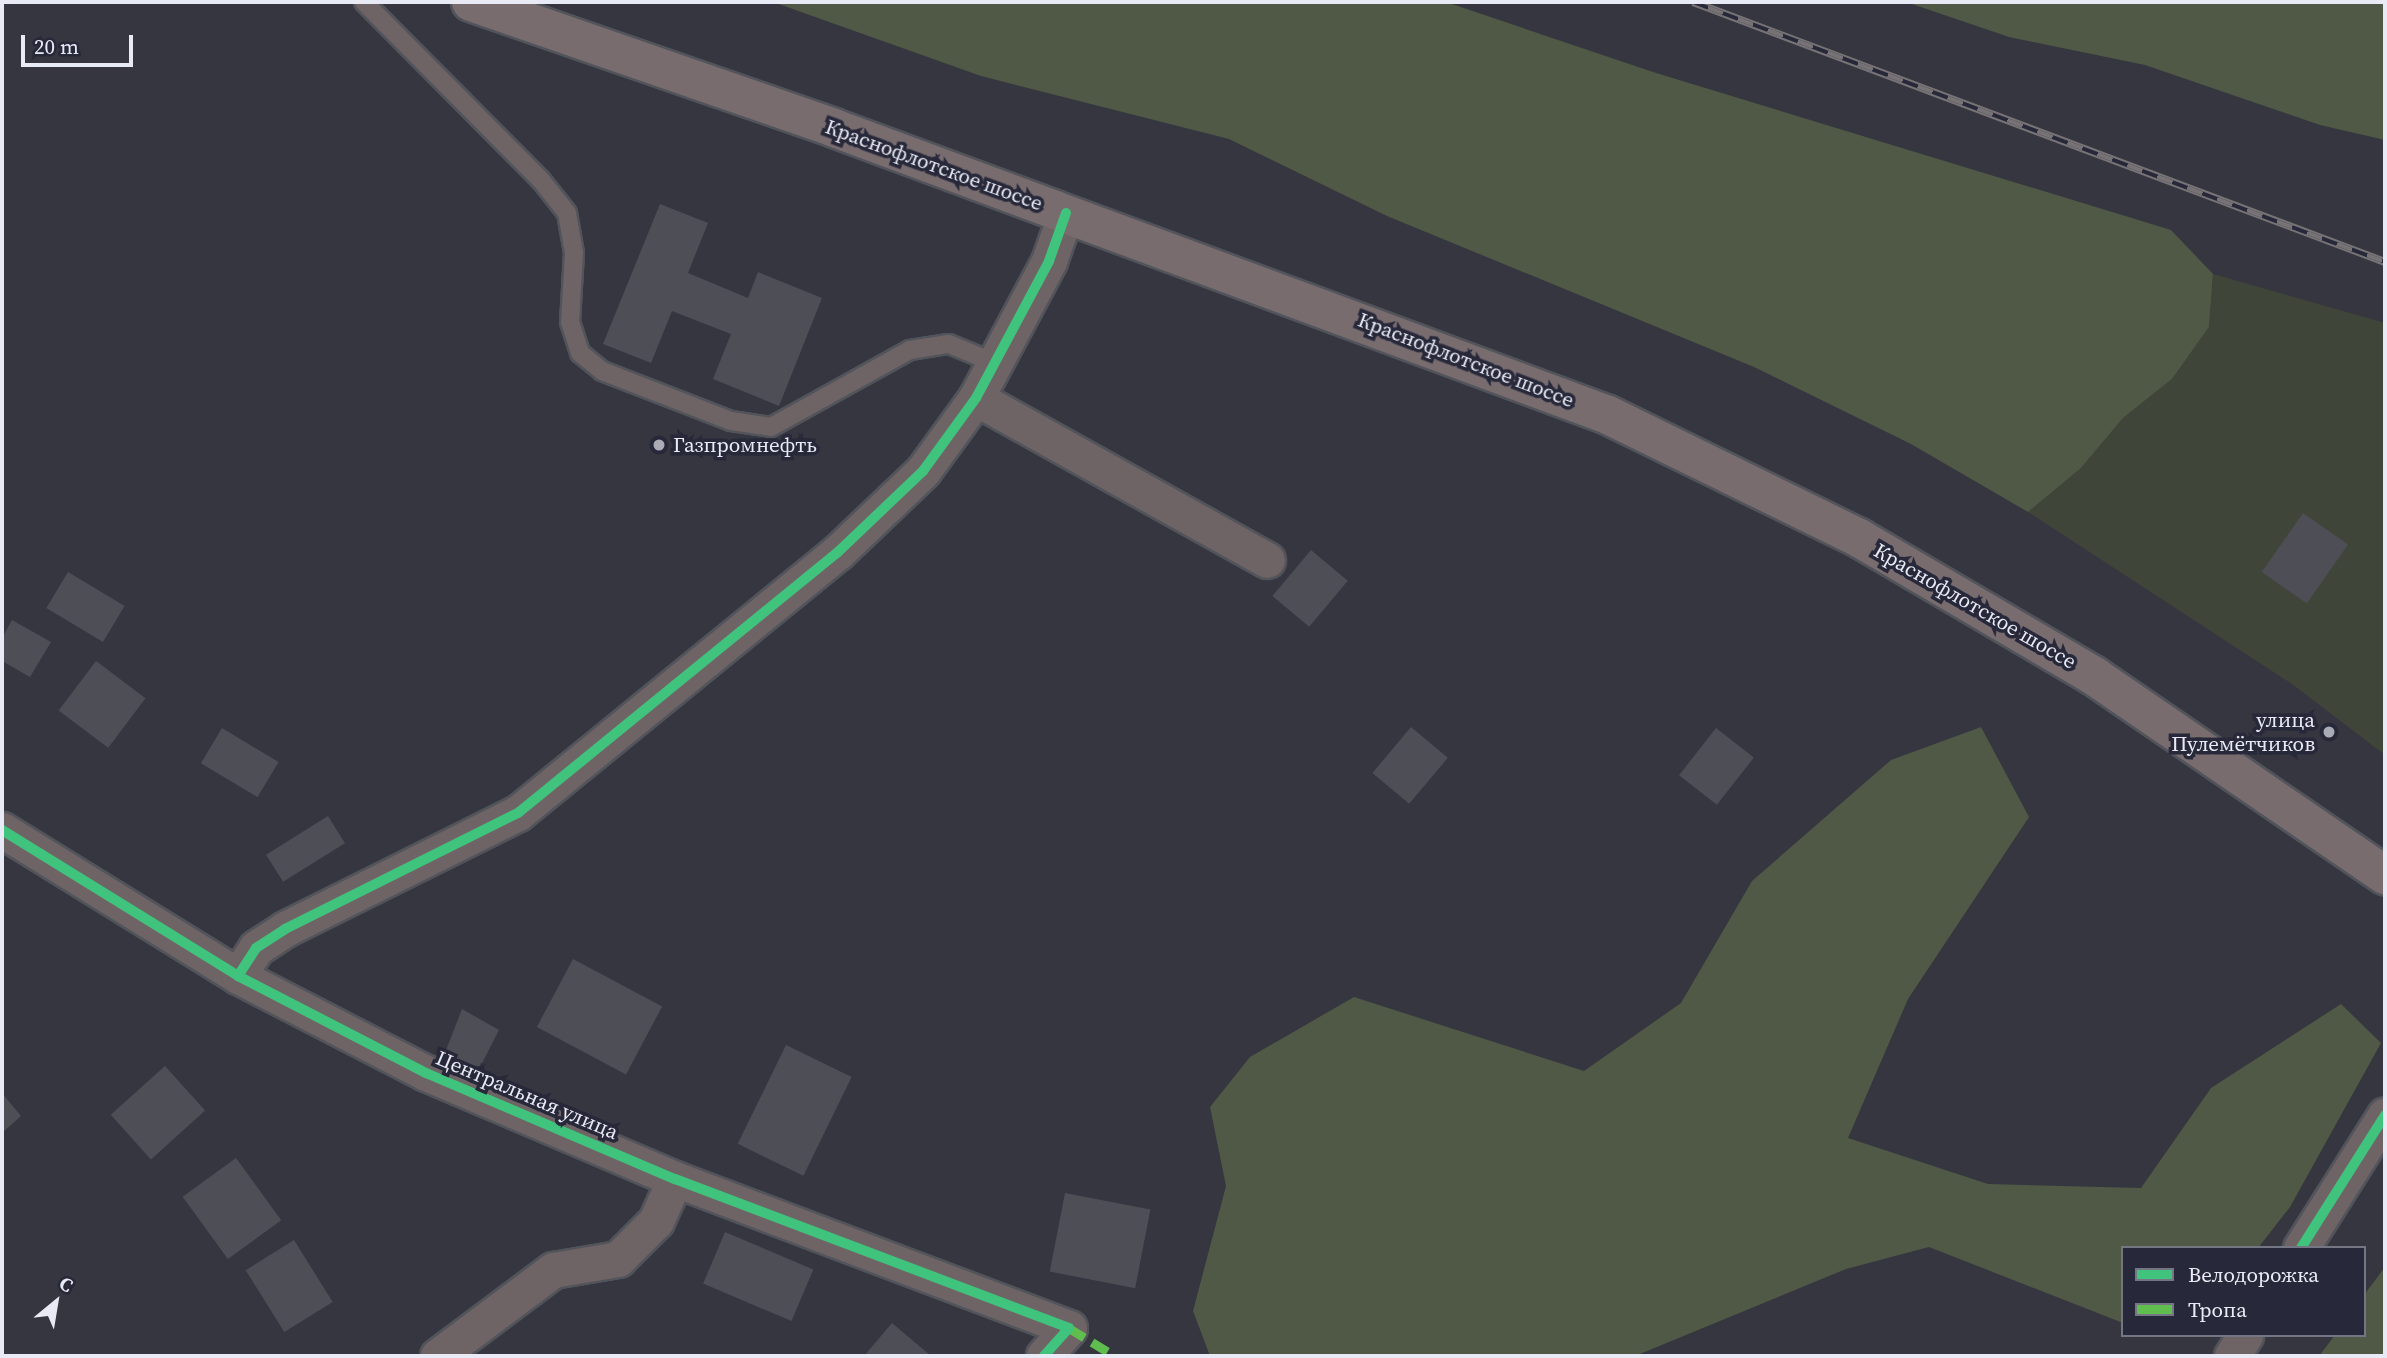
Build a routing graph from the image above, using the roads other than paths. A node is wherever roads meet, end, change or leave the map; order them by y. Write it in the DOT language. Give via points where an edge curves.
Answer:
graph roads {
  1 [pos="364,2"];
  2 [pos="480,3"];
  3 [pos="1066,213"];
  4 [pos="996,363"];
  5 [pos="975,398"];
  6 [pos="1267,560"];
  7 [pos="2,830"];
  8 [pos="2385,875"];
  9 [pos="238,976"];
  10 [pos="2385,1115"];
  11 [pos="675,1178"];
  12 [pos="2302,1246"];
  13 [pos="2244,1337"];
  14 [pos="438,1356"];
  15 [pos="1045,1356"];
  16 [pos="2232,1356"];
  1 -- 4 [label="lane" via="540,179 566,213 574,253 570,322 580,353 602,371 731,421 771,427 910,349 949,344"];
  2 -- 3 [label="main road, Краснофлотское шоссе"];
  3 -- 4 [label="street" via="1049,261"];
  3 -- 8 [label="main road, Краснофлотское шоссе" via="1608,415 1846,532 2094,676"];
  4 -- 5 [label="street"];
  5 -- 6 [label="street"];
  5 -- 9 [label="street" via="923,471 837,553 518,813 285,929 256,948"];
  7 -- 9 [label="street, Центральная улица"];
  9 -- 11 [label="street, Центральная улица" via="426,1073"];
  10 -- 12 [label="street"];
  11 -- 14 [label="street" via="656,1221 618,1259 553,1270"];
  11 -- 15 [label="street, Центральная улица" via="1069,1328"];
  13 -- 16 [label="street"];
}
